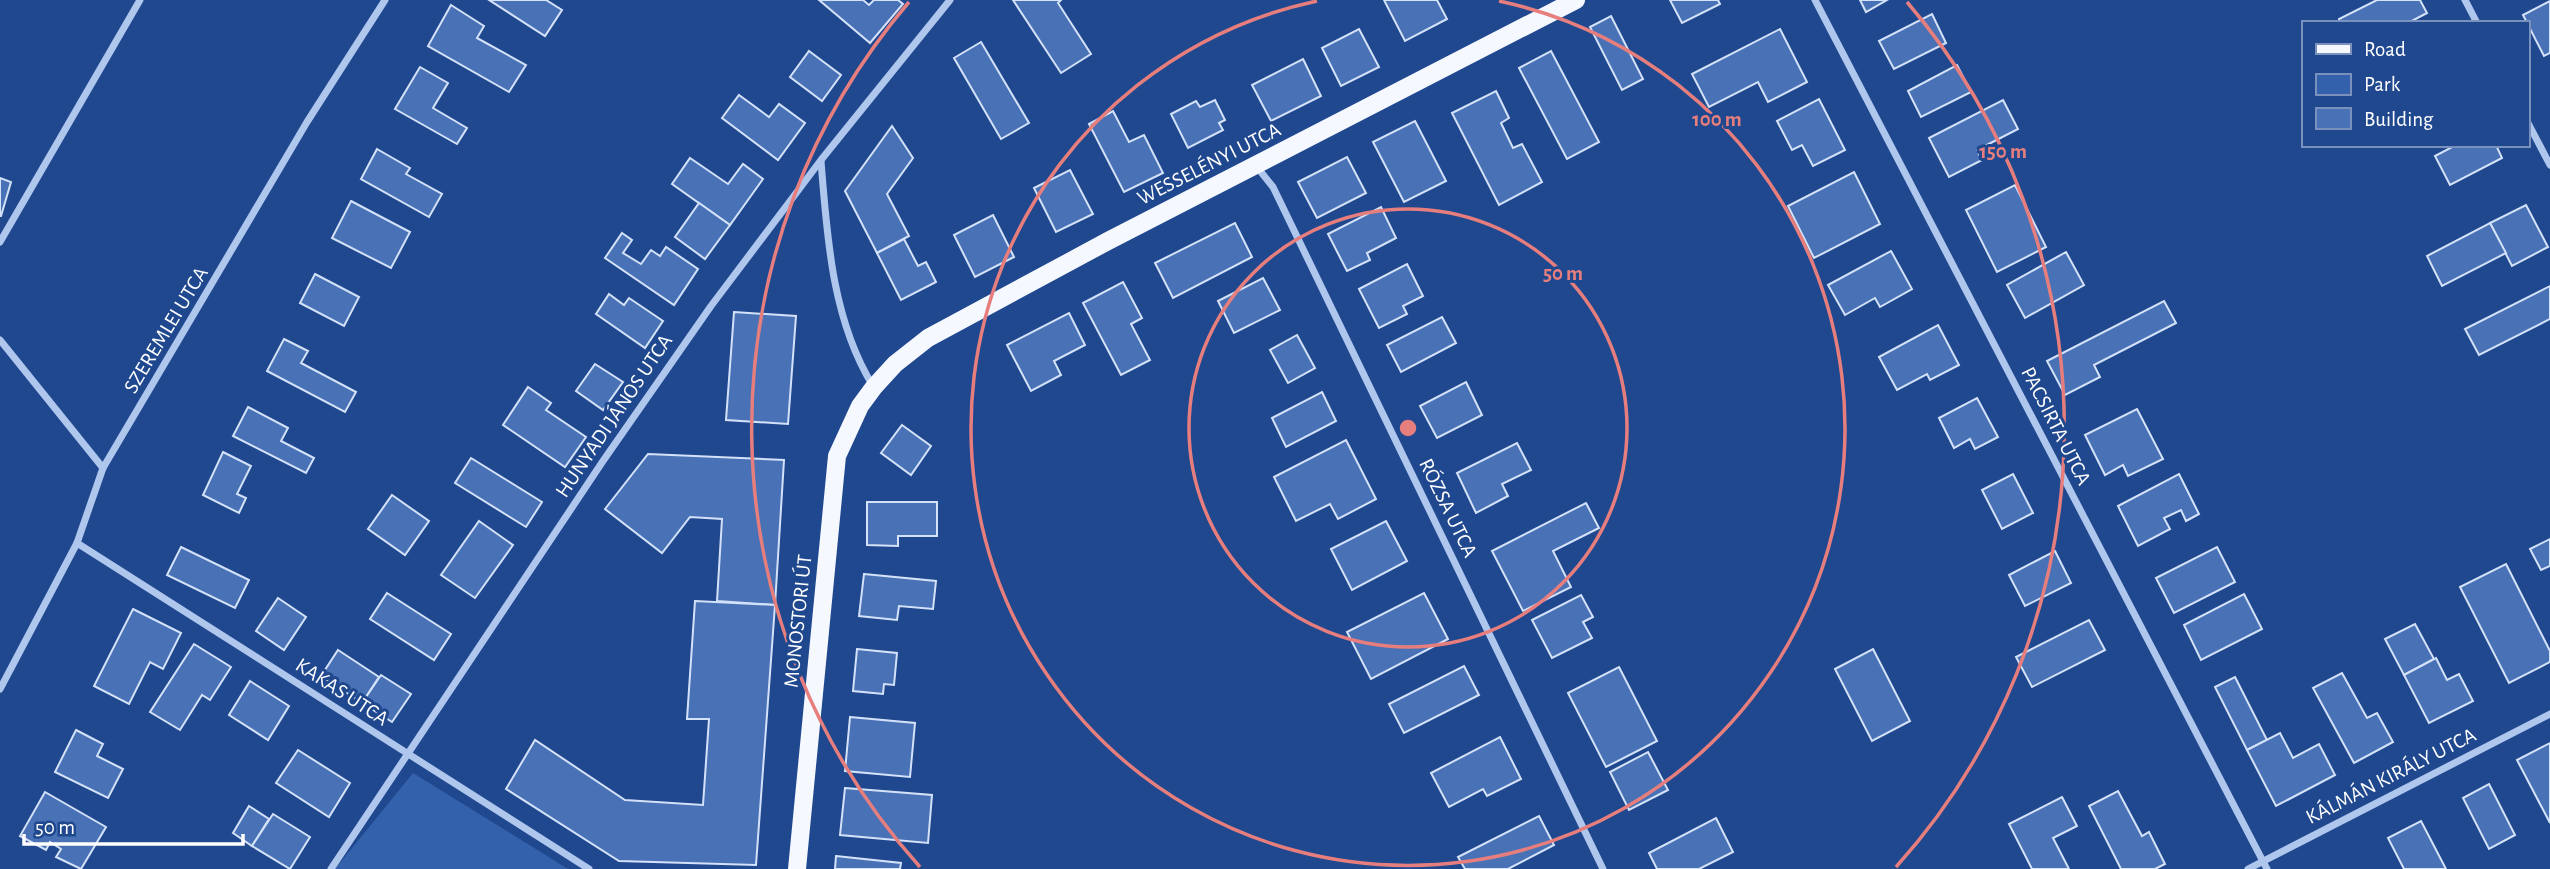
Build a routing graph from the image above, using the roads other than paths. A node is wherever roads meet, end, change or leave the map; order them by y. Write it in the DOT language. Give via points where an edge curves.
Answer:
graph roads {
  1 [pos="140,0"];
  2 [pos="385,0"];
  3 [pos="950,0"];
  4 [pos="1576,0"];
  5 [pos="1815,0"];
  6 [pos="2465,0"];
  7 [pos="2476,21"];
  8 [pos="2529,125"];
  9 [pos="821,160"];
  10 [pos="2550,165"];
  11 [pos="1256,166"];
  12 [pos="0,242"];
  13 [pos="0,340"];
  14 [pos="874,387"];
  15 [pos="103,468"];
  16 [pos="77,543"];
  17 [pos="0,689"];
  18 [pos="2550,714"];
  19 [pos="408,755"];
  20 [pos="2265,865"];
  21 [pos="331,869"];
  22 [pos="589,869"];
  23 [pos="797,869"];
  24 [pos="1603,869"];
  25 [pos="2248,869"];
  1 -- 12 [label="street"];
  2 -- 15 [label="street, SZEREMLEI UTCA" via="307,122"];
  3 -- 9 [label="street, HUNYADI JÁNOS UTCA"];
  4 -- 11 [label="main road, WESSELÉNYI UTCA"];
  5 -- 20 [label="street, PACSIRTA UTCA"];
  6 -- 7 [label="street"];
  8 -- 10 [label="street"];
  9 -- 14 [label="street" via="828,251 859,363"];
  9 -- 19 [label="street, HUNYADI JÁNOS UTCA" via="603,461"];
  11 -- 14 [label="main road, WESSELÉNYI UTCA" via="928,338"];
  11 -- 24 [label="street, RÓZSA UTCA" via="1273,187"];
  13 -- 15 [label="street"];
  14 -- 23 [label="main road, MONOSTORI ÚT" via="837,456"];
  15 -- 16 [label="street, SZEREMLEI UTCA"];
  16 -- 17 [label="street, SZEREMLEI UTCA"];
  16 -- 19 [label="street, KAKAS UTCA"];
  18 -- 20 [label="street, KÁLMÁN KIRÁLY UTCA"];
  19 -- 21 [label="street, HUNYADI JÁNOS UTCA"];
  19 -- 22 [label="street, KAKAS UTCA"];
  20 -- 25 [label="street, KÁLMÁN KIRÁLY UTCA"];
}
